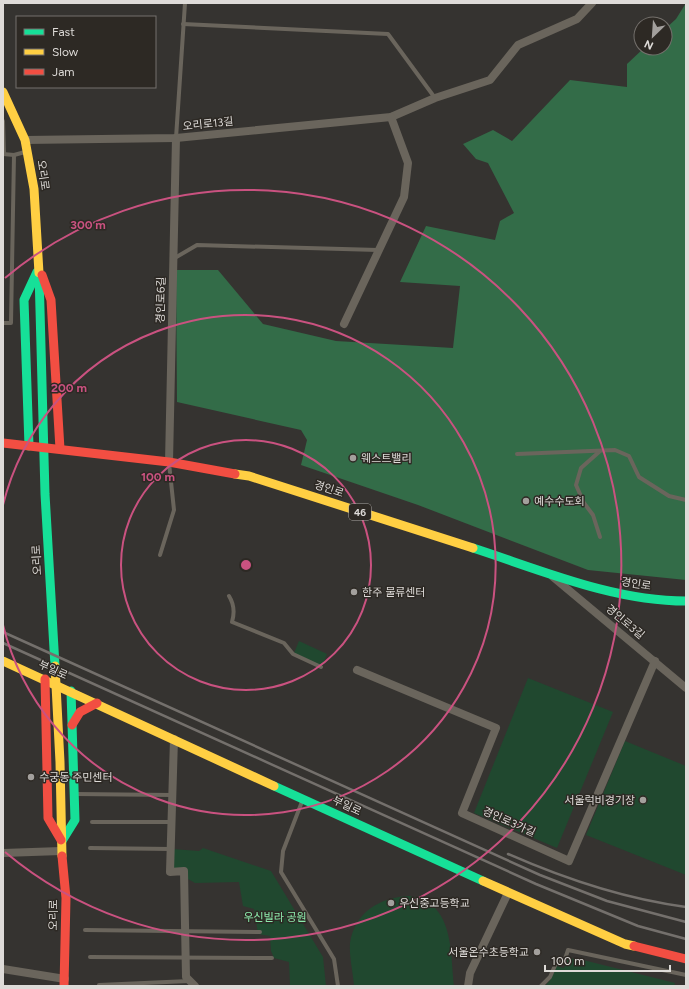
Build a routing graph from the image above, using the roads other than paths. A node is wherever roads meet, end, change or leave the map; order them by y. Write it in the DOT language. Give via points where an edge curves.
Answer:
graph roads {
  1 [pos="185,3"];
  2 [pos="592,3"];
  3 [pos="183,24"];
  4 [pos="3,92"];
  5 [pos="435,98"];
  6 [pos="391,117"];
  7 [pos="3,121"];
  8 [pos="176,138"];
  9 [pos="25,140"];
  10 [pos="28,151"];
  11 [pos="3,154"];
  12 [pos="14,155"];
  13 [pos="379,250"];
  14 [pos="173,259"];
  15 [pos="39,267"];
  16 [pos="3,323"];
  17 [pos="344,324"];
  18 [pos="3,443"];
  19 [pos="30,446"];
  20 [pos="60,449"];
  21 [pos="599,451"];
  22 [pos="517,454"];
  23 [pos="169,462"];
  24 [pos="686,500"];
  25 [pos="600,537"];
  26 [pos="160,554"];
  27 [pos="549,573"];
  28 [pos="229,596"];
  29 [pos="686,601"];
  30 [pos="3,660"];
  31 [pos="655,661"];
  32 [pos="320,667"];
  33 [pos="357,670"];
  34 [pos="45,679"];
  35 [pos="686,688"];
  36 [pos="71,691"];
  37 [pos="97,703"];
  38 [pos="72,727"];
  39 [pos="174,739"];
  40 [pos="46,744"];
  41 [pos="72,744"];
  42 [pos="74,794"];
  43 [pos="172,795"];
  44 [pos="303,799"];
  45 [pos="92,822"];
  46 [pos="172,822"];
  47 [pos="62,841"];
  48 [pos="90,848"];
  49 [pos="171,849"];
  50 [pos="61,851"];
  51 [pos="3,853"];
  52 [pos="508,893"];
  53 [pos="85,930"];
  54 [pos="186,931"];
  55 [pos="260,932"];
  56 [pos="90,957"];
  57 [pos="186,957"];
  58 [pos="272,958"];
  59 [pos="686,958"];
  60 [pos="3,969"];
  61 [pos="686,975"];
  62 [pos="65,982"];
  63 [pos="192,983"];
  64 [pos="98,985"];
  65 [pos="338,986"];
  66 [pos="468,986"];
  67 [pos="541,986"];
  1 -- 3 [label="lane"];
  2 -- 5 [label="street, 오리로13길" via="577,19 518,45 490,80"];
  3 -- 5 [label="lane" via="388,34"];
  3 -- 8 [label="lane"];
  4 -- 9 [label="main road, 오리로"];
  5 -- 6 [label="street, 오리로13길"];
  6 -- 8 [label="street, 오리로13길"];
  6 -- 13 [label="street" via="408,163 404,197"];
  7 -- 11 [label="lane"];
  8 -- 9 [label="street, 오리로13길"];
  8 -- 14 [label="street, 경인로6길"];
  9 -- 10 [label="main road, 오리로"];
  10 -- 12 [label="lane"];
  10 -- 15 [label="main road, 오리로" via="34,189"];
  11 -- 12 [label="lane"];
  12 -- 16 [label="lane" via="11,323"];
  13 -- 14 [label="lane" via="197,245"];
  13 -- 17 [label="street"];
  14 -- 23 [label="street, 경인로6길"];
  15 -- 19 [label="main road, 오리로" via="24,300"];
  15 -- 20 [label="main road, 오리로" via="51,300"];
  15 -- 47 [label="main road, 오리로" via="45,494"];
  18 -- 19 [label="main road, 경인로 / 46"];
  19 -- 20 [label="main road, 경인로 / 46"];
  20 -- 23 [label="main road, 경인로 / 46"];
  21 -- 22 [label="lane"];
  21 -- 24 [label="lane" via="615,450 629,456 639,477 669,496"];
  21 -- 25 [label="lane" via="581,468 576,485 593,516"];
  23 -- 26 [label="lane" via="174,510"];
  23 -- 27 [label="main road, 경인로 / 46" via="249,476"];
  27 -- 29 [label="main road, 경인로 / 46" via="616,593 668,601"];
  27 -- 31 [label="street, 경인로3길"];
  28 -- 32 [label="lane" via="234,608 232,622 284,643 293,654"];
  30 -- 34 [label="main road, 부일로"];
  31 -- 33 [label="street, 경인로3가길" via="569,861 462,812 496,728"];
  31 -- 35 [label="street, 경인로3길"];
  34 -- 36 [label="main road, 부일로"];
  34 -- 40 [label="main road"];
  36 -- 37 [label="main road, 부일로"];
  36 -- 38 [label="main road"];
  37 -- 38 [label="main road" via="80,712"];
  37 -- 39 [label="main road, 부일로"];
  38 -- 41 [label="main road"];
  39 -- 43 [label="street"];
  39 -- 44 [label="main road, 부일로"];
  40 -- 41 [label="main road" via="49,737 59,732 65,734"];
  40 -- 47 [label="main road" via="48,818"];
  41 -- 42 [label="main road"];
  42 -- 43 [label="lane"];
  42 -- 47 [label="main road" via="75,820"];
  43 -- 46 [label="street"];
  44 -- 52 [label="main road, 부일로"];
  44 -- 65 [label="lane" via="284,851 281,872 334,959"];
  45 -- 46 [label="lane"];
  46 -- 49 [label="street"];
  47 -- 50 [label="main road, 오리로"];
  48 -- 49 [label="lane"];
  49 -- 54 [label="street" via="170,872 184,871"];
  50 -- 51 [label="street"];
  50 -- 62 [label="main road, 오리로" via="66,898"];
  52 -- 59 [label="main road, 부일로" via="625,944"];
  52 -- 66 [label="street" via="470,973"];
  53 -- 54 [label="lane"];
  54 -- 55 [label="lane"];
  54 -- 57 [label="street"];
  56 -- 57 [label="lane"];
  57 -- 58 [label="lane"];
  57 -- 63 [label="street" via="186,977"];
  60 -- 62 [label="street, 오리로"];
  61 -- 67 [label="lane" via="568,950 564,962 557,961 550,977"];
  63 -- 64 [label="lane"];
}
